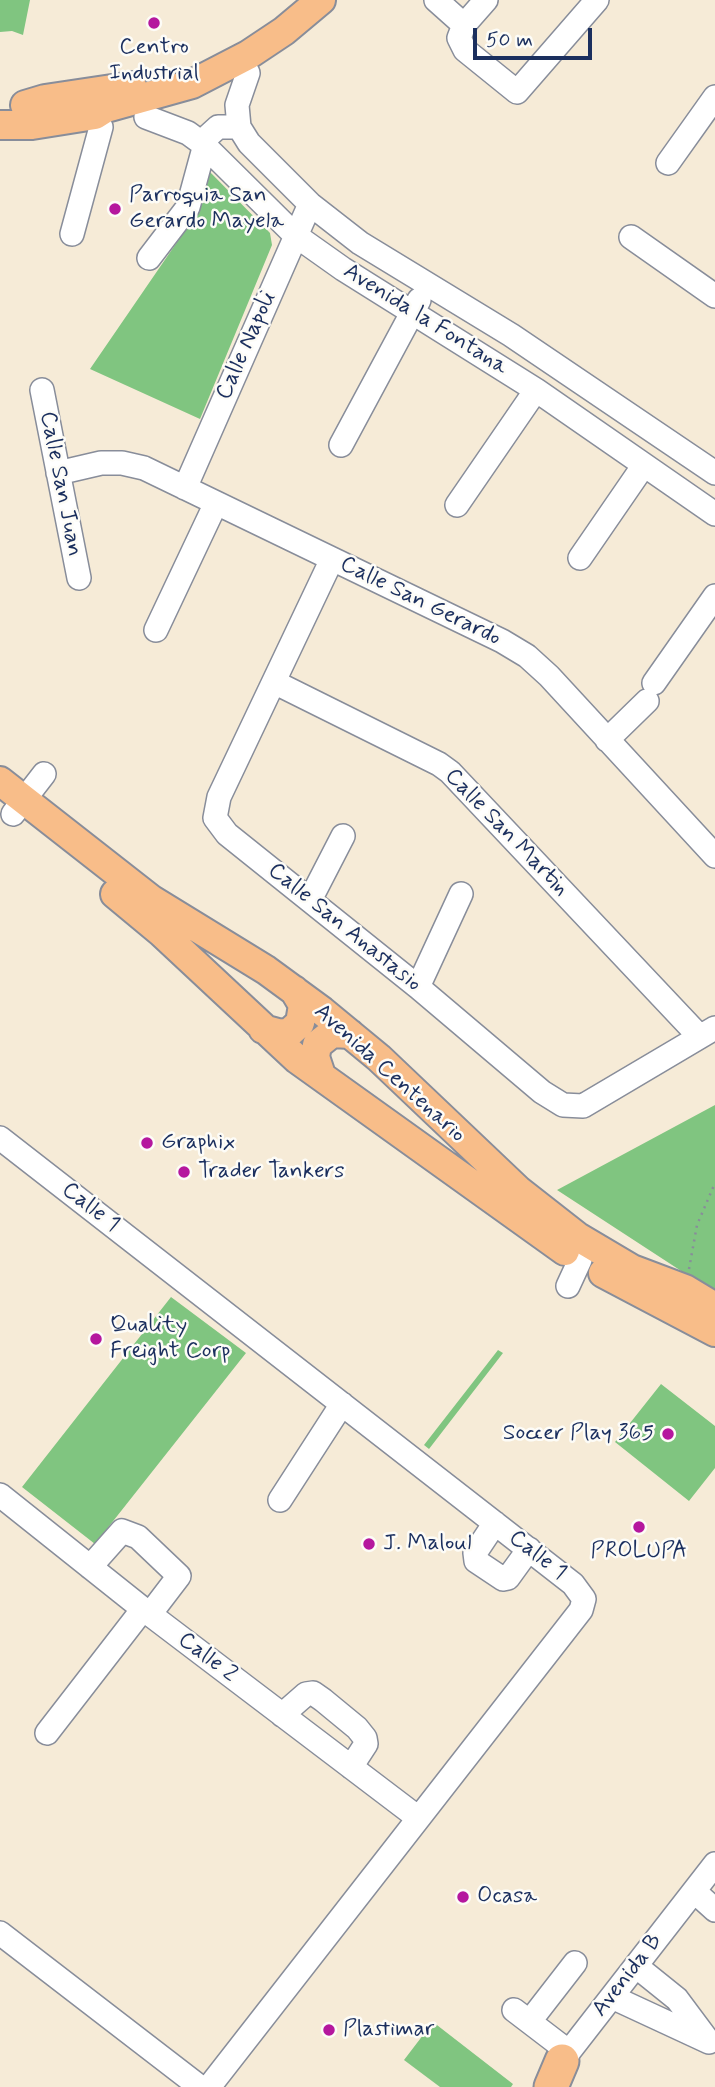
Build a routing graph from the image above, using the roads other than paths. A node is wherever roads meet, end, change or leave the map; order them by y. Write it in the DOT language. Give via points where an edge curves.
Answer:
graph roads {
  1 [pos="295,0"];
  2 [pos="321,0"];
  3 [pos="341,0"];
  4 [pos="436,0"];
  5 [pos="486,0"];
  6 [pos="597,0"];
  7 [pos="464,25"];
  8 [pos="248,73"];
  9 [pos="715,97"];
  10 [pos="19,112"];
  11 [pos="103,117"];
  12 [pos="146,117"];
  13 [pos="0,125"];
  14 [pos="239,127"];
  15 [pos="203,144"];
  16 [pos="668,163"];
  17 [pos="310,204"];
  18 [pos="72,234"];
  19 [pos="295,235"];
  20 [pos="631,237"];
  21 [pos="149,258"];
  22 [pos="426,285"];
  23 [pos="715,296"];
  24 [pos="412,314"];
  25 [pos="42,390"];
  26 [pos="536,390"];
  27 [pos="341,445"];
  28 [pos="644,465"];
  29 [pos="58,473"];
  30 [pos="715,473"];
  31 [pos="185,488"];
  32 [pos="216,503"];
  33 [pos="457,505"];
  34 [pos="715,514"];
  35 [pos="580,558"];
  36 [pos="332,559"];
  37 [pos="79,578"];
  38 [pos="715,596"];
  39 [pos="156,631"];
  40 [pos="274,682"];
  41 [pos="607,740"];
  42 [pos="44,774"];
  43 [pos="0,781"];
  44 [pos="12,806"];
  45 [pos="343,836"];
  46 [pos="715,856"];
  47 [pos="461,894"];
  48 [pos="310,900"];
  49 [pos="418,987"];
  50 [pos="294,990"];
  51 [pos="264,1029"];
  52 [pos="707,1032"];
  53 [pos="349,1034"];
  54 [pos="321,1075"];
  55 [pos="0,1138"];
  56 [pos="580,1260"];
  57 [pos="568,1286"];
  58 [pos="715,1307"];
  59 [pos="715,1332"];
  60 [pos="342,1404"];
  61 [pos="0,1495"];
  62 [pos="280,1500"];
  63 [pos="495,1523"];
  64 [pos="529,1549"];
  65 [pos="90,1567"];
  66 [pos="147,1612"];
  67 [pos="282,1714"];
  68 [pos="47,1733"];
  69 [pos="351,1767"];
  70 [pos="417,1817"];
  71 [pos="715,1864"];
  72 [pos="694,1891"];
  73 [pos="715,1910"];
  74 [pos="4,1944"];
  75 [pos="575,1963"];
  76 [pos="636,1966"];
  77 [pos="612,1997"];
  78 [pos="712,2045"];
  79 [pos="561,2067"];
  80 [pos="200,2087"];
  81 [pos="209,2087"];
  82 [pos="542,2087"];
  1 -- 10 [label="main road" via="241,41 187,69 122,89 45,99"];
  2 -- 11 [label="main road" via="284,31 212,75"];
  3 -- 8 [label="main road" via="295,42"];
  4 -- 7 [label="street"];
  5 -- 7 [label="street"];
  6 -- 7 [label="street" via="517,92 465,50 459,38"];
  8 -- 12 [label="main road" via="216,92"];
  8 -- 14 [label="street" via="237,105"];
  9 -- 16 [label="street"];
  10 -- 11 [label="main road" via="93,106"];
  10 -- 13 [label="main road"];
  11 -- 12 [label="main road"];
  11 -- 18 [label="street"];
  12 -- 15 [label="street, Avenida la Fontana" via="188,133"];
  14 -- 15 [label="street" via="213,129"];
  14 -- 17 [label="street, Avenida la Fontana"];
  15 -- 19 [label="street, Avenida la Fontana"];
  15 -- 21 [label="street" via="188,207"];
  17 -- 19 [label="street, Calle Napoli"];
  17 -- 22 [label="street, Avenida la Fontana"];
  19 -- 24 [label="street, Avenida la Fontana"];
  19 -- 31 [label="street, Calle Napoli"];
  20 -- 23 [label="street"];
  22 -- 24 [label="street"];
  22 -- 30 [label="street, Avenida la Fontana" via="511,335"];
  24 -- 26 [label="street, Avenida la Fontana"];
  24 -- 27 [label="street"];
  25 -- 29 [label="street, Calle San Juan"];
  26 -- 28 [label="street, Avenida la Fontana"];
  26 -- 33 [label="street"];
  28 -- 34 [label="street, Avenida la Fontana"];
  28 -- 35 [label="street"];
  29 -- 31 [label="street, Calle San Gerardo" via="122,463"];
  29 -- 37 [label="street, Calle San Juan"];
  31 -- 32 [label="street, Calle San Gerardo"];
  32 -- 36 [label="street, Calle San Gerardo"];
  32 -- 39 [label="street"];
  36 -- 40 [label="street, Calle San Anastasio"];
  36 -- 41 [label="street, Calle San Gerardo" via="527,656"];
  38 -- 41 [label="street" via="650,692"];
  40 -- 48 [label="street, Calle San Anastasio" via="219,797 215,818 227,834"];
  40 -- 52 [label="street, Calle San Martin" via="450,772"];
  41 -- 46 [label="street, Calle San Gerardo"];
  42 -- 44 [label="street"];
  43 -- 44 [label="main road, Avenida Centenario"];
  44 -- 50 [label="main road, Avenida Centenario"];
  44 -- 51 [label="main road, Avenida Centenario" via="162,933"];
  45 -- 48 [label="street"];
  47 -- 49 [label="street"];
  48 -- 49 [label="street, Calle San Anastasio"];
  49 -- 52 [label="street, Calle San Anastasio" via="542,1092 563,1104 583,1106"];
  50 -- 51 [label="main road" via="303,1005 300,1023 281,1034"];
  50 -- 53 [label="main road, Avenida Centenario"];
  51 -- 54 [label="main road, Avenida Centenario"];
  53 -- 54 [label="main road" via="332,1033 317,1045 315,1057"];
  53 -- 58 [label="main road, Avenida Centenario" via="413,1088 518,1190 578,1237 632,1269 685,1289"];
  54 -- 56 [label="main road, Avenida Centenario"];
  55 -- 60 [label="street, Calle 1"];
  56 -- 57 [label="street"];
  56 -- 59 [label="main road, Avenida Centenario"];
  60 -- 62 [label="street"];
  60 -- 63 [label="street, Calle 1"];
  61 -- 65 [label="street, Calle 2"];
  63 -- 64 [label="street, Calle 1"];
  63 -- 64 [label="street" via="475,1553 477,1561 508,1578"];
  64 -- 70 [label="street, Calle 1" via="573,1584 584,1599 581,1610"];
  65 -- 66 [label="street, Calle 2"];
  65 -- 66 [label="street" via="122,1531 138,1537 179,1576"];
  66 -- 67 [label="street, Calle 2"];
  66 -- 68 [label="street"];
  67 -- 69 [label="street, Calle 2"];
  67 -- 69 [label="street" via="306,1694 323,1700 365,1738 366,1744"];
  69 -- 70 [label="street, Calle 2"];
  70 -- 81 [label="street, Calle 1"];
  71 -- 72 [label="street, Avenida B"];
  72 -- 73 [label="street"];
  72 -- 76 [label="street, Avenida B"];
  74 -- 80 [label="street"];
  75 -- 79 [label="street" via="522,2015"];
  76 -- 77 [label="street, Avenida B"];
  76 -- 78 [label="street" via="677,1999"];
  77 -- 78 [label="street"];
  77 -- 79 [label="street, Avenida B"];
  79 -- 82 [label="street, Avenida B"];
}
